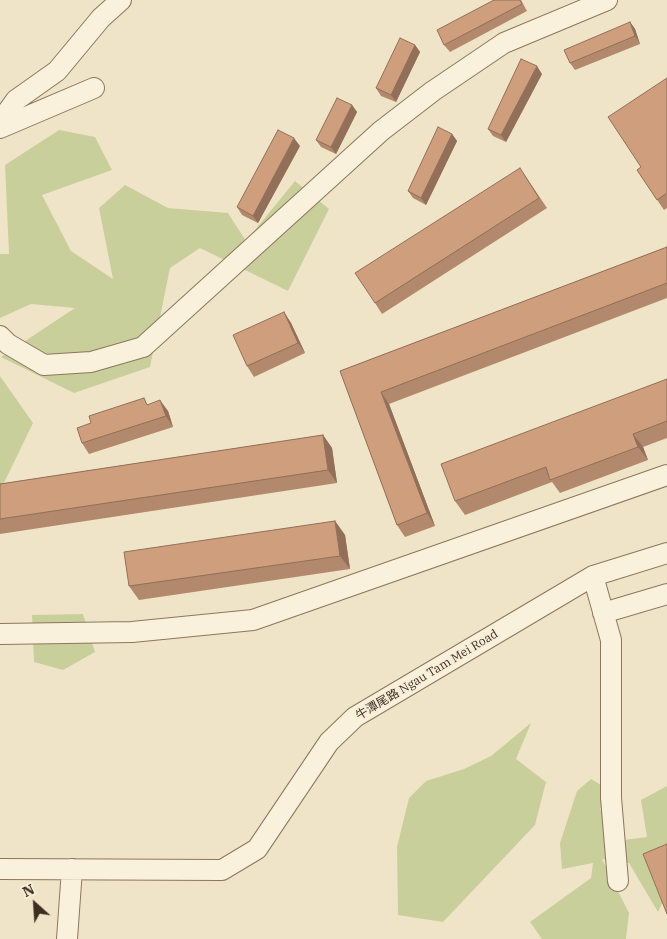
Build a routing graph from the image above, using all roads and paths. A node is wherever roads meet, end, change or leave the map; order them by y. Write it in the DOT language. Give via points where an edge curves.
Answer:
graph roads {
  1 [pos="121,0"];
  2 [pos="607,0"];
  3 [pos="94,88"];
  4 [pos="0,122"];
  5 [pos="0,128"];
  6 [pos="0,336"];
  7 [pos="667,475"];
  8 [pos="667,553"];
  9 [pos="594,576"];
  10 [pos="667,594"];
  11 [pos="603,613"];
  12 [pos="0,634"];
  13 [pos="0,869"];
  14 [pos="72,869"];
  15 [pos="618,881"];
  16 [pos="67,939"];
  1 -- 4 [label="street" via="101,18 57,71 16,100"];
  2 -- 6 [label="street" via="504,43 433,91 381,132 143,346 91,362 44,365"];
  3 -- 5 [label="street"];
  7 -- 12 [label="street" via="253,620 132,632"];
  8 -- 9 [label="street, 牛潭尾路 Ngau Tam Mei Road"];
  9 -- 11 [label="street"];
  9 -- 14 [label="street, 牛潭尾路 Ngau Tam Mei Road" via="354,717 329,742 257,849 222,870"];
  10 -- 11 [label="street"];
  11 -- 15 [label="street" via="611,640 611,798"];
  13 -- 14 [label="street, 牛潭尾路 Ngau Tam Mei Road"];
  14 -- 16 [label="street"];
}
